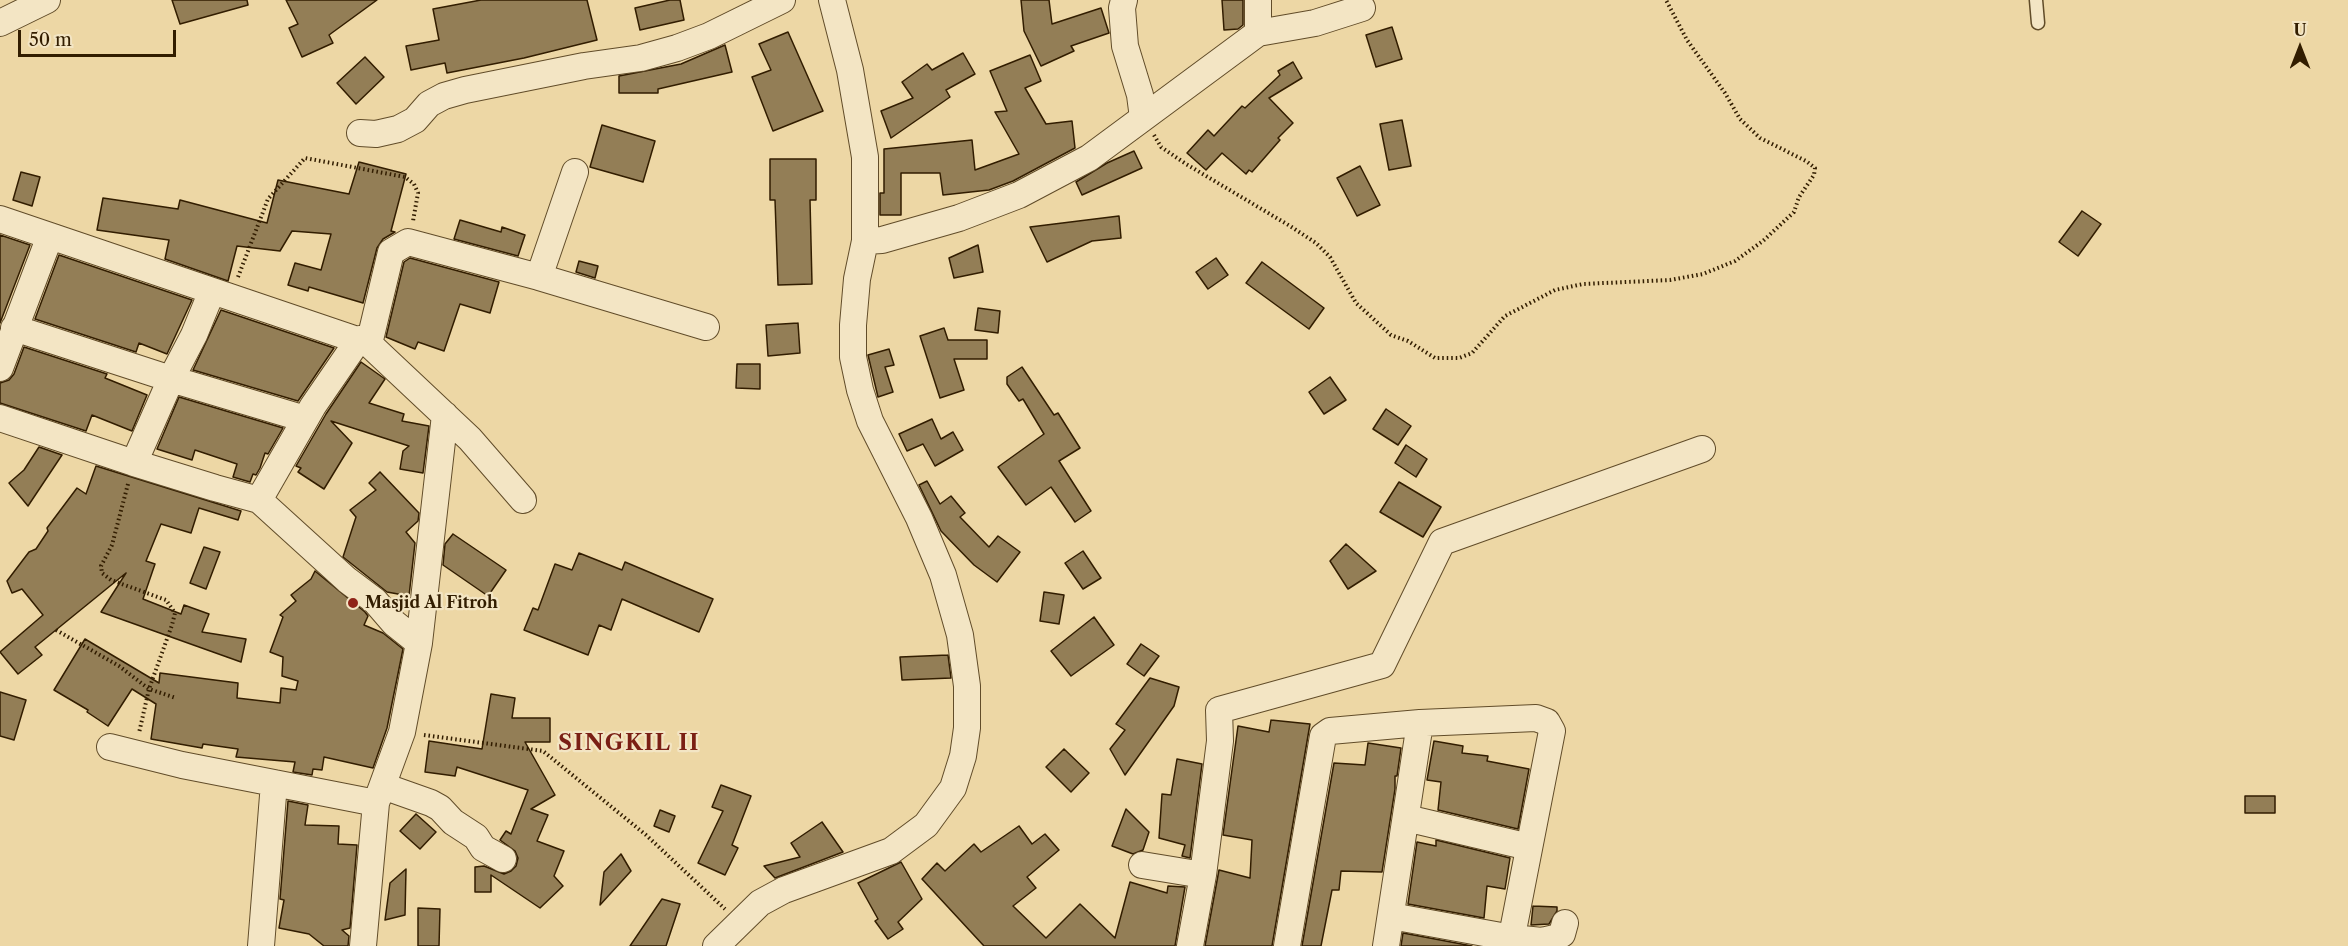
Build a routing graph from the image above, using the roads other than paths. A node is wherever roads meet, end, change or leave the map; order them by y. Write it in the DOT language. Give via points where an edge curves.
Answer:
graph roads {
  1 [pos="47,0"];
  2 [pos="782,0"];
  3 [pos="832,0"];
  4 [pos="1124,0"];
  5 [pos="1258,0"];
  6 [pos="2036,0"];
  7 [pos="1362,8"];
  8 [pos="0,22"];
  9 [pos="2038,23"];
  10 [pos="1258,33"];
  11 [pos="1143,118"];
  12 [pos="360,133"];
  13 [pos="575,172"];
  14 [pos="0,219"];
  15 [pos="50,236"];
  16 [pos="864,241"];
  17 [pos="539,277"];
  18 [pos="221,293"];
  19 [pos="706,327"];
  20 [pos="14,328"];
  21 [pos="364,341"];
  22 [pos="0,368"];
  23 [pos="171,379"];
  24 [pos="445,415"];
  25 [pos="0,418"];
  26 [pos="305,419"];
  27 [pos="1702,449"];
  28 [pos="134,463"];
  29 [pos="259,500"];
  30 [pos="523,500"];
  31 [pos="419,643"];
  32 [pos="1420,723"];
  33 [pos="110,747"];
  34 [pos="274,783"];
  35 [pos="380,795"];
  36 [pos="1406,818"];
  37 [pos="1529,847"];
  38 [pos="503,859"];
  39 [pos="1142,865"];
  40 [pos="1203,875"];
  41 [pos="1391,916"];
  42 [pos="1565,923"];
  43 [pos="1511,942"];
  44 [pos="261,946"];
  45 [pos="363,946"];
  46 [pos="716,946"];
  47 [pos="1190,946"];
  48 [pos="1287,946"];
  49 [pos="1386,946"];
  1 -- 8 [label="street"];
  2 -- 12 [label="street" via="677,48 465,90 429,104 414,120 398,129"];
  3 -- 16 [label="street" via="850,70 865,157"];
  4 -- 11 [label="street" via="1125,46"];
  5 -- 10 [label="street"];
  6 -- 9 [label="lane"];
  7 -- 10 [label="street" via="1315,23"];
  10 -- 11 [label="street"];
  11 -- 16 [label="street" via="1089,158 1019,195 959,218 882,240"];
  13 -- 17 [label="street"];
  14 -- 15 [label="street"];
  15 -- 18 [label="street"];
  15 -- 20 [label="street"];
  16 -- 46 [label="street" via="853,325 855,368 870,421 943,575 960,635 967,686 963,756 953,788 917,832 891,851 784,890 760,903"];
  17 -- 19 [label="street"];
  17 -- 21 [label="street" via="408,242 391,252"];
  18 -- 21 [label="street"];
  18 -- 23 [label="street"];
  20 -- 22 [label="street"];
  20 -- 23 [label="street"];
  21 -- 24 [label="street"];
  21 -- 26 [label="street"];
  23 -- 26 [label="street"];
  23 -- 28 [label="street"];
  24 -- 30 [label="street"];
  24 -- 31 [label="street"];
  25 -- 28 [label="street"];
  26 -- 29 [label="street"];
  27 -- 40 [label="street" via="1442,542 1382,665 1219,710 1220,741"];
  28 -- 29 [label="street"];
  29 -- 31 [label="street"];
  31 -- 35 [label="street" via="402,732"];
  32 -- 36 [label="street"];
  32 -- 37 [label="street" via="1536,718 1547,722 1552,731"];
  32 -- 48 [label="street" via="1330,731 1323,736"];
  33 -- 34 [label="street"];
  34 -- 35 [label="street"];
  34 -- 44 [label="street"];
  35 -- 38 [label="street" via="431,803 476,837 483,848"];
  35 -- 45 [label="street"];
  36 -- 37 [label="street"];
  36 -- 41 [label="street"];
  37 -- 43 [label="street"];
  39 -- 40 [label="street"];
  40 -- 47 [label="street"];
  41 -- 43 [label="street"];
  41 -- 49 [label="street"];
  42 -- 43 [label="street" via="1562,934 1555,938"];
}
